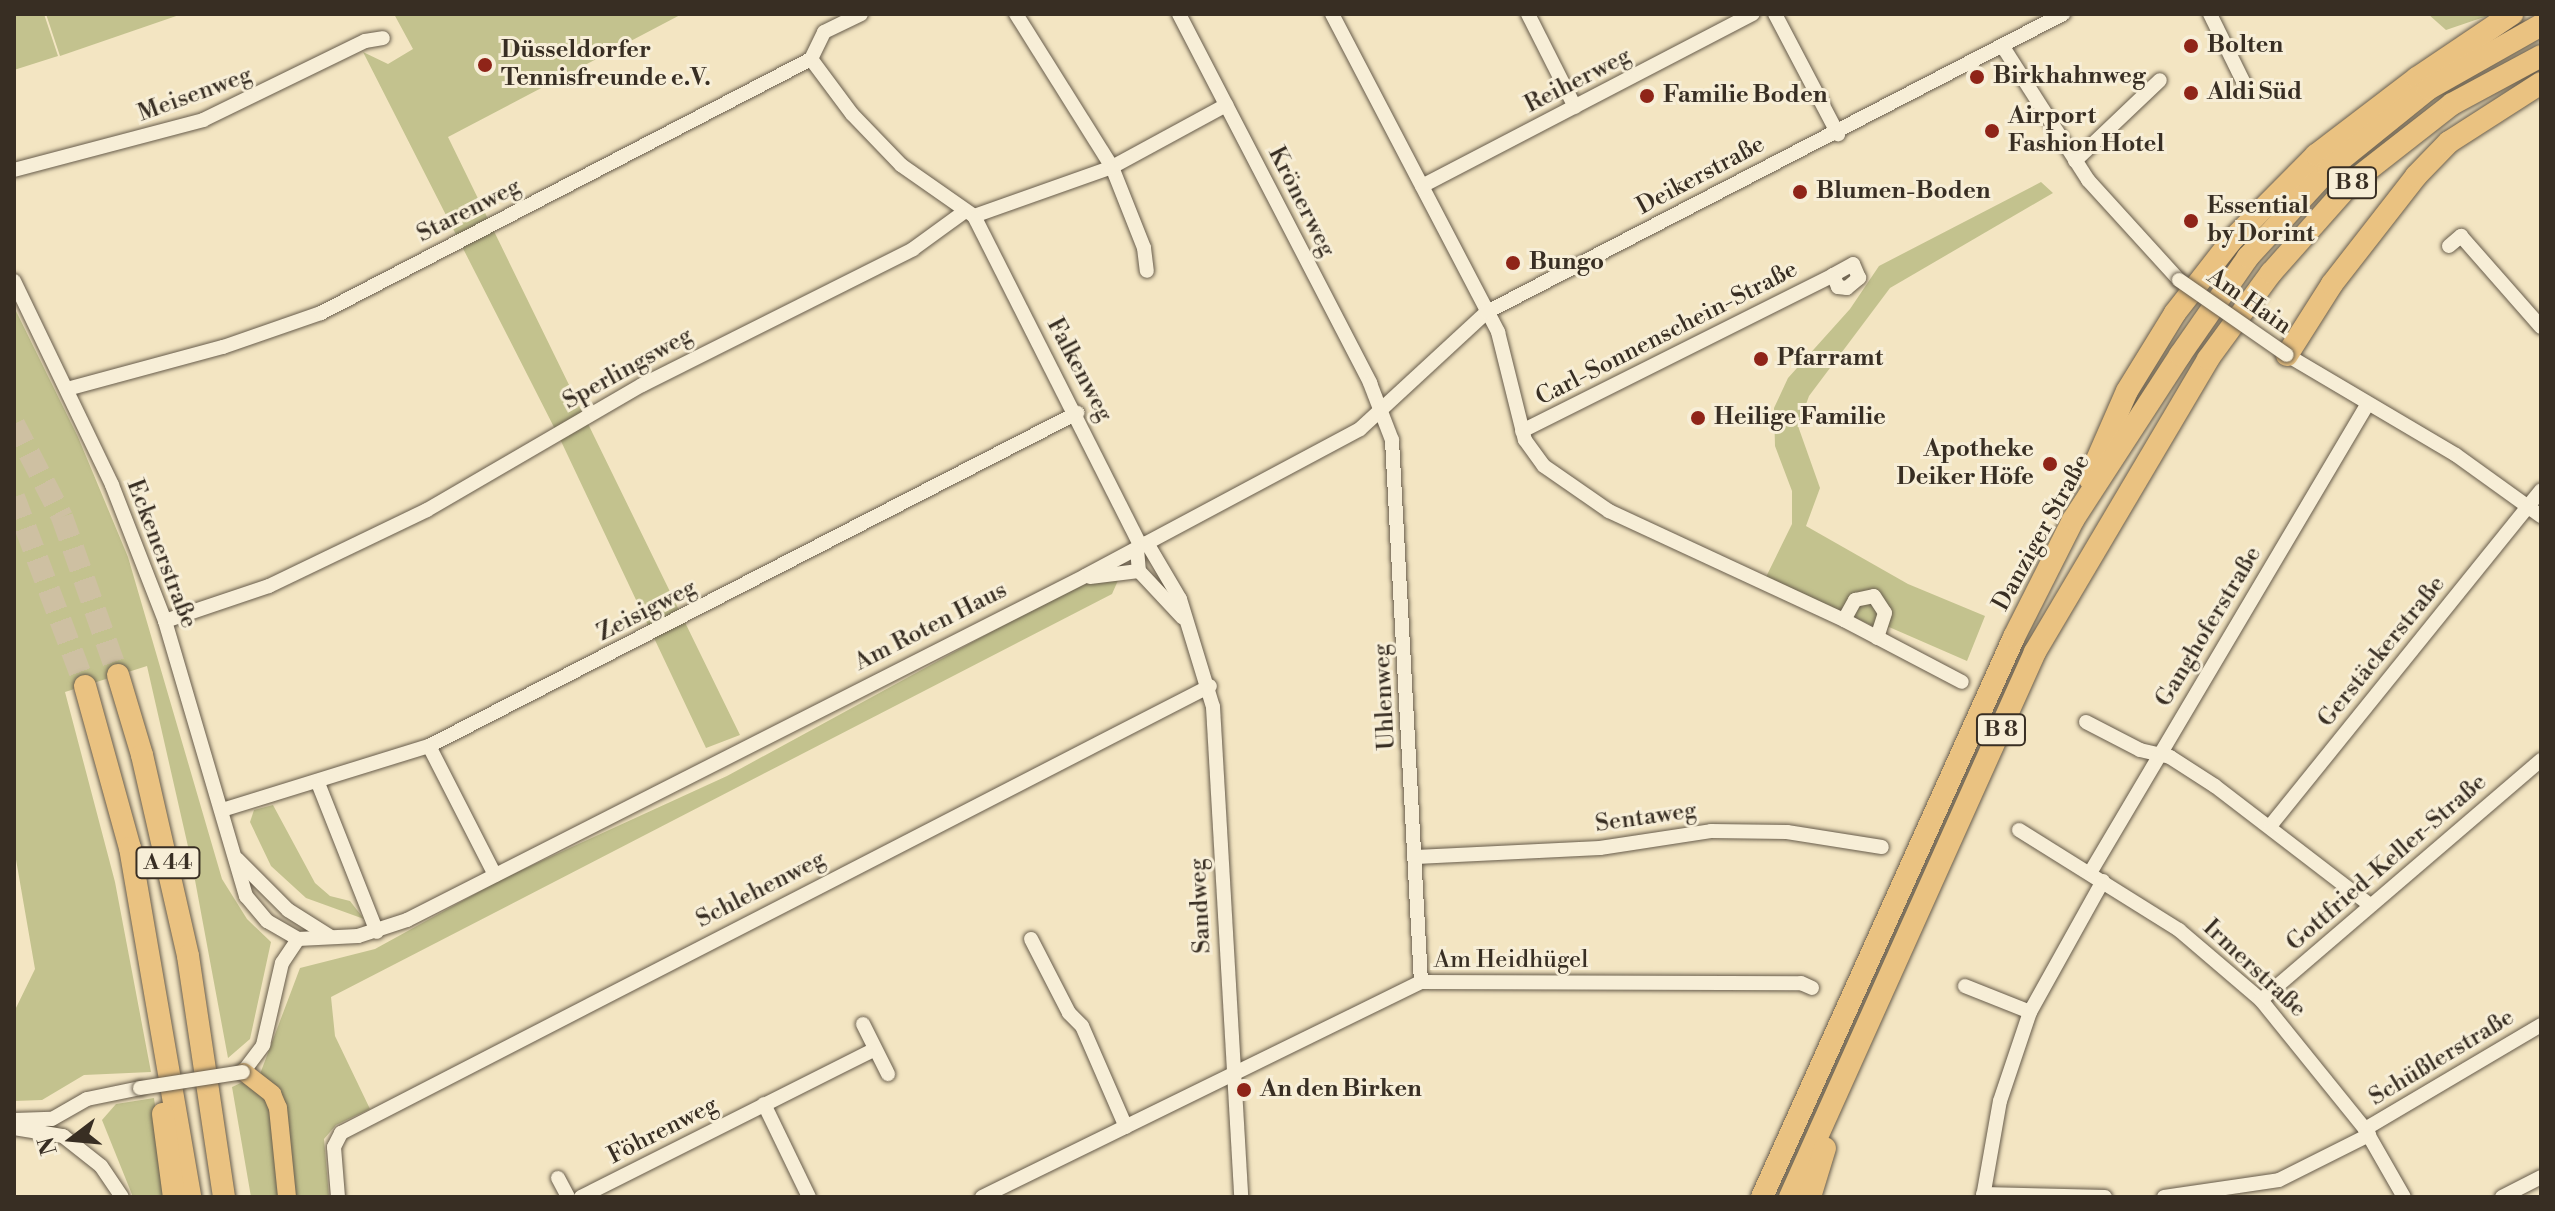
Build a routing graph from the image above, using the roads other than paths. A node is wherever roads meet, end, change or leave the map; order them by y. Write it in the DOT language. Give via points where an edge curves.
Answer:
graph roads {
  1 [pos="861,14"];
  2 [pos="1016,14"];
  3 [pos="1179,14"];
  4 [pos="1332,14"];
  5 [pos="1528,14"];
  6 [pos="1753,14"];
  7 [pos="1775,14"];
  8 [pos="2063,14"];
  9 [pos="2210,14"];
  10 [pos="2512,14"];
  11 [pos="2040,20"];
  12 [pos="2541,25"];
  13 [pos="383,38"];
  14 [pos="2003,47"];
  15 [pos="2541,56"];
  16 [pos="811,59"];
  17 [pos="2160,80"];
  18 [pos="2244,83"];
  19 [pos="2541,83"];
  20 [pos="1226,105"];
  21 [pos="1575,107"];
  22 [pos="1838,134"];
  23 [pos="2075,161"];
  24 [pos="1112,167"];
  25 [pos="14,170"];
  26 [pos="1422,186"];
  27 [pos="969,214"];
  28 [pos="2449,246"];
  29 [pos="1147,271"];
  30 [pos="1833,275"];
  31 [pos="14,281"];
  32 [pos="1487,312"];
  33 [pos="2541,327"];
  34 [pos="2287,355"];
  35 [pos="67,389"];
  36 [pos="2367,405"];
  37 [pos="1383,411"];
  38 [pos="1077,413"];
  39 [pos="1522,431"];
  40 [pos="2541,490"];
  41 [pos="2528,506"];
  42 [pos="2541,516"];
  43 [pos="2073,520"];
  44 [pos="1142,546"];
  45 [pos="1139,571"];
  46 [pos="1085,576"];
  47 [pos="1183,618"];
  48 [pos="1844,620"];
  49 [pos="165,621"];
  50 [pos="1877,638"];
  51 [pos="118,675"];
  52 [pos="1962,682"];
  53 [pos="85,686"];
  54 [pos="1210,686"];
  55 [pos="2086,722"];
  56 [pos="429,746"];
  57 [pos="2159,755"];
  58 [pos="2541,760"];
  59 [pos="318,783"];
  60 [pos="222,810"];
  61 [pos="2271,825"];
  62 [pos="2019,830"];
  63 [pos="1882,847"];
  64 [pos="235,855"];
  65 [pos="1416,857"];
  66 [pos="495,875"];
  67 [pos="2097,877"];
  68 [pos="2370,905"];
  69 [pos="377,932"];
  70 [pos="331,937"];
  71 [pos="298,939"];
  72 [pos="1031,939"];
  73 [pos="1421,982"];
  74 [pos="1965,986"];
  75 [pos="1812,988"];
  76 [pos="2261,1000"];
  77 [pos="2030,1012"];
  78 [pos="162,1023"];
  79 [pos="863,1024"];
  80 [pos="2541,1025"];
  81 [pos="875,1049"];
  82 [pos="244,1072"];
  83 [pos="888,1074"];
  84 [pos="1231,1076"];
  85 [pos="764,1104"];
  86 [pos="66,1113"];
  87 [pos="1827,1118"];
  88 [pos="14,1120"];
  89 [pos="1126,1127"];
  90 [pos="14,1128"];
  91 [pos="2367,1132"];
  92 [pos="63,1136"];
  93 [pos="219,1153"];
  94 [pos="2541,1177"];
  95 [pos="558,1178"];
  96 [pos="2279,1180"];
  97 [pos="1983,1196"];
  98 [pos="2207,1196"];
  99 [pos="122,1197"];
  100 [pos="174,1197"];
  101 [pos="190,1197"];
  102 [pos="224,1197"];
  103 [pos="235,1197"];
  104 [pos="287,1197"];
  105 [pos="338,1197"];
  106 [pos="568,1197"];
  107 [pos="581,1197"];
  108 [pos="809,1197"];
  109 [pos="982,1197"];
  110 [pos="1241,1197"];
  111 [pos="1762,1197"];
  112 [pos="1790,1197"];
  113 [pos="1810,1197"];
  114 [pos="2105,1197"];
  115 [pos="2164,1197"];
  116 [pos="2256,1197"];
  117 [pos="2404,1197"];
  118 [pos="2502,1197"];
  1 -- 16 [label="street, Starenweg" via="824,32"];
  2 -- 24 [label="street"];
  3 -- 20 [label="street, Krönerweg"];
  4 -- 26 [label="street"];
  5 -- 21 [label="street"];
  6 -- 21 [label="street, Reiherweg"];
  7 -- 22 [label="street"];
  8 -- 11 [label="street, Deikerstraße"];
  9 -- 18 [label="street"];
  10 -- 43 [label="highway" via="2428,69 2316,155 2231,241 2175,313 2127,391"];
  11 -- 14 [label="street, Deikerstraße"];
  12 -- 43 [label="highway, Danziger Straße / B 8" via="2428,89 2329,169 2248,257"];
  13 -- 25 [label="street, Meisenweg" via="365,41 203,120"];
  14 -- 22 [label="street, Deikerstraße"];
  14 -- 23 [label="street, Am Hain"];
  15 -- 87 [label="highway, B 8" via="2452,104 2351,183 2271,273 2208,359 2035,652"];
  16 -- 27 [label="street, Falkenweg" via="852,114 901,165"];
  16 -- 35 [label="street, Starenweg" via="321,313 223,347"];
  17 -- 23 [label="street"];
  19 -- 34 [label="highway" via="2449,142 2416,176 2332,284"];
  20 -- 24 [label="street, Sperlingsweg"];
  20 -- 37 [label="street, Krönerweg"];
  21 -- 26 [label="street, Reiherweg"];
  22 -- 32 [label="street, Deikerstraße"];
  23 -- 34 [label="street, Am Hain, bridge" via="2121,220 2179,280"];
  24 -- 27 [label="street, Sperlingsweg"];
  24 -- 29 [label="street" via="1144,248"];
  26 -- 32 [label="street"];
  27 -- 38 [label="street, Falkenweg"];
  27 -- 49 [label="street, Sperlingsweg" via="913,249 642,385 427,510 269,586"];
  28 -- 33 [label="street" via="2461,236"];
  30 -- 39 [label="street, Carl-Sonnenschein-Straße"];
  31 -- 35 [label="street, Eckenerstraße"];
  32 -- 37 [label="street, Deikerstraße"];
  32 -- 39 [label="street, Carl-Sonnenschein-Straße" via="1498,332"];
  34 -- 36 [label="street, Am Hain"];
  35 -- 49 [label="street, Eckenerstraße" via="127,520"];
  36 -- 41 [label="street, Am Hain" via="2456,455"];
  36 -- 57 [label="street, Ganghoferstraße"];
  37 -- 44 [label="street, Am Roten Haus" via="1360,429"];
  37 -- 65 [label="street, Uhlenweg" via="1395,454"];
  38 -- 44 [label="street, Falkenweg"];
  38 -- 56 [label="street, Zeisigweg"];
  39 -- 48 [label="street, Carl-Sonnenschein-Straße" via="1544,466 1601,506"];
  40 -- 41 [label="street, Gerstäckerstraße"];
  41 -- 42 [label="street, Am Hain"];
  41 -- 61 [label="street, Gerstäckerstraße"];
  43 -- 111 [label="highway, Danziger Straße / B 8" via="1959,753"];
  44 -- 45 [label="street"];
  44 -- 46 [label="street, Am Roten Haus"];
  44 -- 47 [label="street, Sandweg" via="1180,599"];
  45 -- 46 [label="street"];
  45 -- 47 [label="street, Sandweg"];
  46 -- 66 [label="street, Am Roten Haus"];
  47 -- 54 [label="street, Sandweg"];
  48 -- 50 [label="street, Carl-Sonnenschein-Straße"];
  48 -- 50 [label="street" via="1855,600 1874,596 1885,613"];
  49 -- 60 [label="street, Eckenerstraße"];
  50 -- 52 [label="street, Carl-Sonnenschein-Straße"];
  51 -- 93 [label="highway, A 44" via="172,880"];
  53 -- 78 [label="highway, A 44" via="130,848"];
  54 -- 84 [label="street, Sandweg"];
  54 -- 105 [label="street, Schlehenweg" via="336,1138"];
  55 -- 57 [label="street"];
  56 -- 59 [label="street, Zeisigweg"];
  56 -- 66 [label="street"];
  57 -- 61 [label="street"];
  57 -- 67 [label="street, Ganghoferstraße"];
  58 -- 68 [label="street, Gottfried-Keller-Straße"];
  59 -- 60 [label="street, Zeisigweg"];
  59 -- 69 [label="street"];
  60 -- 64 [label="street, Eckenerstraße"];
  61 -- 68 [label="street"];
  62 -- 67 [label="street, Irmerstraße"];
  63 -- 65 [label="street, Sentaweg" via="1787,832 1711,831 1600,848"];
  64 -- 70 [label="street, Eckenerstraße" via="288,910"];
  64 -- 71 [label="street, Eckenerstraße" via="239,880 254,908"];
  65 -- 73 [label="street, Uhlenweg"];
  66 -- 69 [label="street, Am Roten Haus"];
  67 -- 76 [label="street, Irmerstraße" via="2179,930"];
  67 -- 77 [label="street, Ganghoferstraße"];
  68 -- 76 [label="street, Gottfried-Keller-Straße"];
  69 -- 70 [label="street, Am Roten Haus"];
  70 -- 71 [label="street, Am Roten Haus"];
  71 -- 82 [label="street" via="282,963 263,1045"];
  72 -- 89 [label="street" via="1069,1013 1082,1026"];
  73 -- 75 [label="street, Am Heidhügel" via="1801,983"];
  73 -- 84 [label="street, Am Heidhügel"];
  74 -- 77 [label="street"];
  76 -- 91 [label="street, Irmerstraße"];
  77 -- 97 [label="street, Ganghoferstraße" via="2000,1101"];
  78 -- 100 [label="highway" via="154,1053"];
  78 -- 101 [label="highway, A 44"];
  79 -- 81 [label="street"];
  80 -- 91 [label="street, Schüßlerstraße"];
  81 -- 83 [label="street"];
  81 -- 85 [label="street, Föhrenweg"];
  82 -- 86 [label="street, bridge" via="97,1096"];
  82 -- 104 [label="main road" via="272,1094 278,1108"];
  84 -- 89 [label="street"];
  84 -- 110 [label="street, Sandweg"];
  85 -- 107 [label="street, Föhrenweg"];
  85 -- 108 [label="street"];
  86 -- 88 [label="street" via="52,1119"];
  86 -- 92 [label="street"];
  87 -- 112 [label="highway, B 8"];
  87 -- 113 [label="highway" via="1825,1149"];
  89 -- 109 [label="street"];
  90 -- 92 [label="street"];
  91 -- 96 [label="street, Schüßlerstraße"];
  91 -- 117 [label="street, Irmerstraße"];
  92 -- 99 [label="street" via="101,1166"];
  93 -- 102 [label="highway, A 44"];
  93 -- 103 [label="highway"];
  94 -- 118 [label="street"];
  95 -- 106 [label="street"];
  96 -- 98 [label="street"];
  96 -- 116 [label="street"];
  97 -- 114 [label="street"];
  98 -- 115 [label="street"];
}
